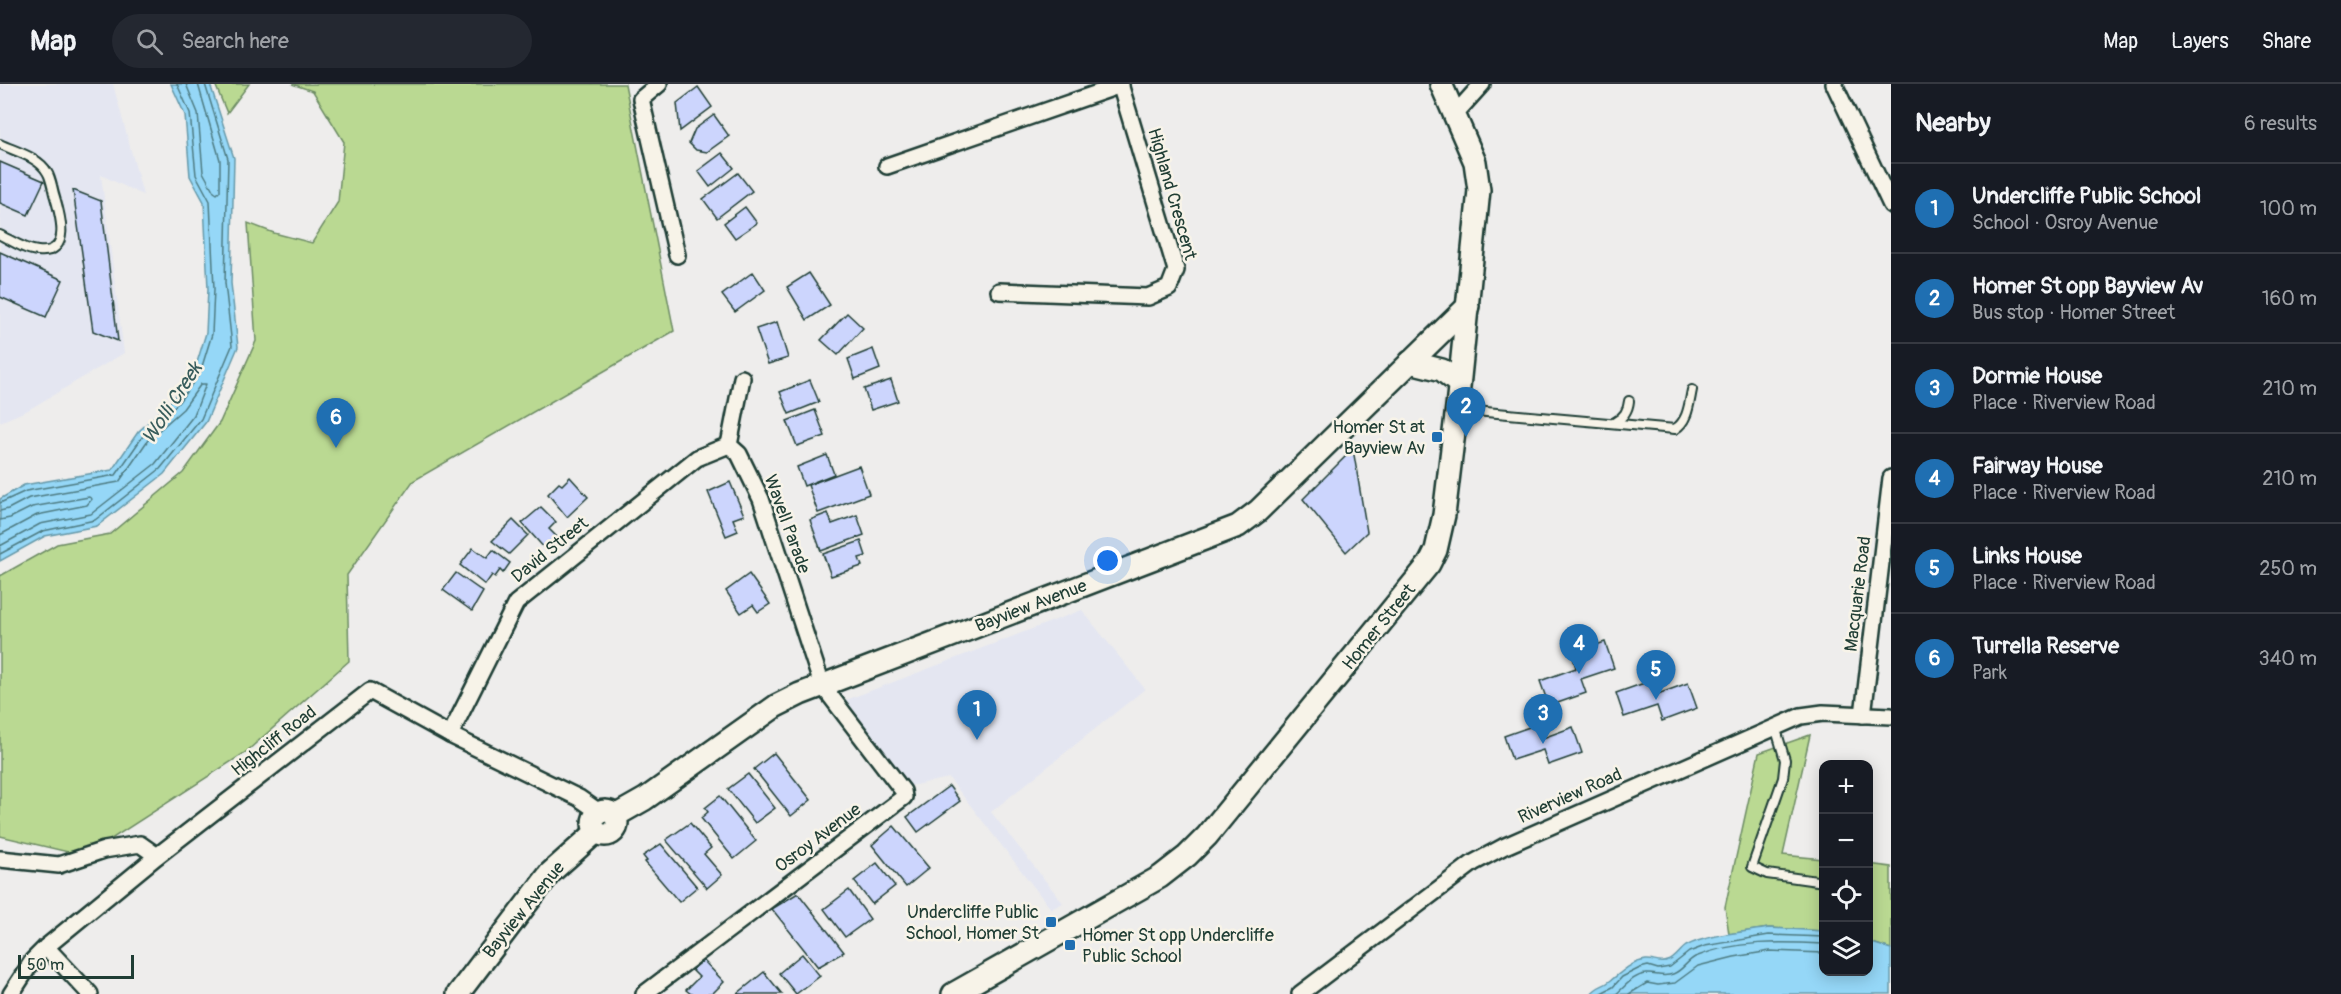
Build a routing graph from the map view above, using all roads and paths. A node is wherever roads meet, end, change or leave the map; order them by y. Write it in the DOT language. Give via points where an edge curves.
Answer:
graph roads {
  1 [pos="659,84"];
  2 [pos="1442,84"];
  3 [pos="1482,84"];
  4 [pos="1834,84"];
  5 [pos="1120,85"];
  6 [pos="1455,114"];
  7 [pos="0,144"];
  8 [pos="887,166"];
  9 [pos="1891,206"];
  10 [pos="0,235"];
  11 [pos="677,255"];
  12 [pos="999,291"];
  13 [pos="1468,306"];
  14 [pos="1410,362"];
  15 [pos="742,378"];
  16 [pos="1458,383"];
  17 [pos="1692,390"];
  18 [pos="1629,401"];
  19 [pos="1457,407"];
  20 [pos="1614,423"];
  21 [pos="729,445"];
  22 [pos="1891,478"];
  23 [pos="822,685"];
  24 [pos="1863,715"];
  25 [pos="1891,716"];
  26 [pos="1775,726"];
  27 [pos="450,735"];
  28 [pos="603,820"];
  29 [pos="157,856"];
  30 [pos="0,858"];
  31 [pos="1819,881"];
  32 [pos="46,947"];
  33 [pos="11,994"];
  34 [pos="90,994"];
  35 [pos="458,994"];
  36 [pos="644,994"];
  37 [pos="953,994"];
  38 [pos="1300,994"];
  1 -- 11 [label="street" via="640,99"];
  2 -- 6 [label="main road, Homer Street"];
  3 -- 6 [label="street"];
  4 -- 9 [label="street"];
  5 -- 8 [label="street"];
  5 -- 12 [label="street, Highland Crescent" via="1176,270 1169,288 1148,297"];
  6 -- 13 [label="main road, Homer Street" via="1475,162 1479,190"];
  7 -- 10 [label="lane" via="33,160 47,172 62,228 58,242 46,251 32,250"];
  13 -- 14 [label="main road, Bayview Avenue"];
  13 -- 16 [label="main road, Homer Street"];
  14 -- 16 [label="main road" via="1442,370"];
  14 -- 23 [label="main road, Bayview Avenue" via="1238,526"];
  15 -- 21 [label="street"];
  16 -- 19 [label="main road, Homer Street"];
  17 -- 20 [label="lane" via="1686,415 1675,429"];
  18 -- 20 [label="lane" via="1628,409"];
  19 -- 20 [label="lane"];
  19 -- 37 [label="main road, Homer Street" via="1440,534 1429,564 1207,836 1160,877"];
  21 -- 23 [label="street, Wavell Parade" via="740,454 761,499"];
  21 -- 27 [label="street, David Street" via="697,458 516,603"];
  22 -- 24 [label="street, Macquarie Road"];
  23 -- 28 [label="main road, Bayview Avenue" via="776,706 645,799"];
  23 -- 36 [label="street, Osroy Avenue" via="904,796"];
  24 -- 25 [label="street, Riverview Road"];
  24 -- 26 [label="street, Riverview Road" via="1823,713"];
  26 -- 31 [label="lane" via="1785,760 1783,778 1752,867 1767,874"];
  26 -- 38 [label="street, Riverview Road" via="1473,863"];
  27 -- 28 [label="street, Highcliff Road" via="579,798"];
  27 -- 29 [label="street, Highcliff Road" via="370,691"];
  28 -- 35 [label="main road, Bayview Avenue" via="550,873"];
  29 -- 30 [label="street" via="140,844 104,850 60,865"];
  29 -- 32 [label="street, Highcliff Road"];
  32 -- 33 [label="street, Highcliff Road"];
  32 -- 34 [label="street"];
}
